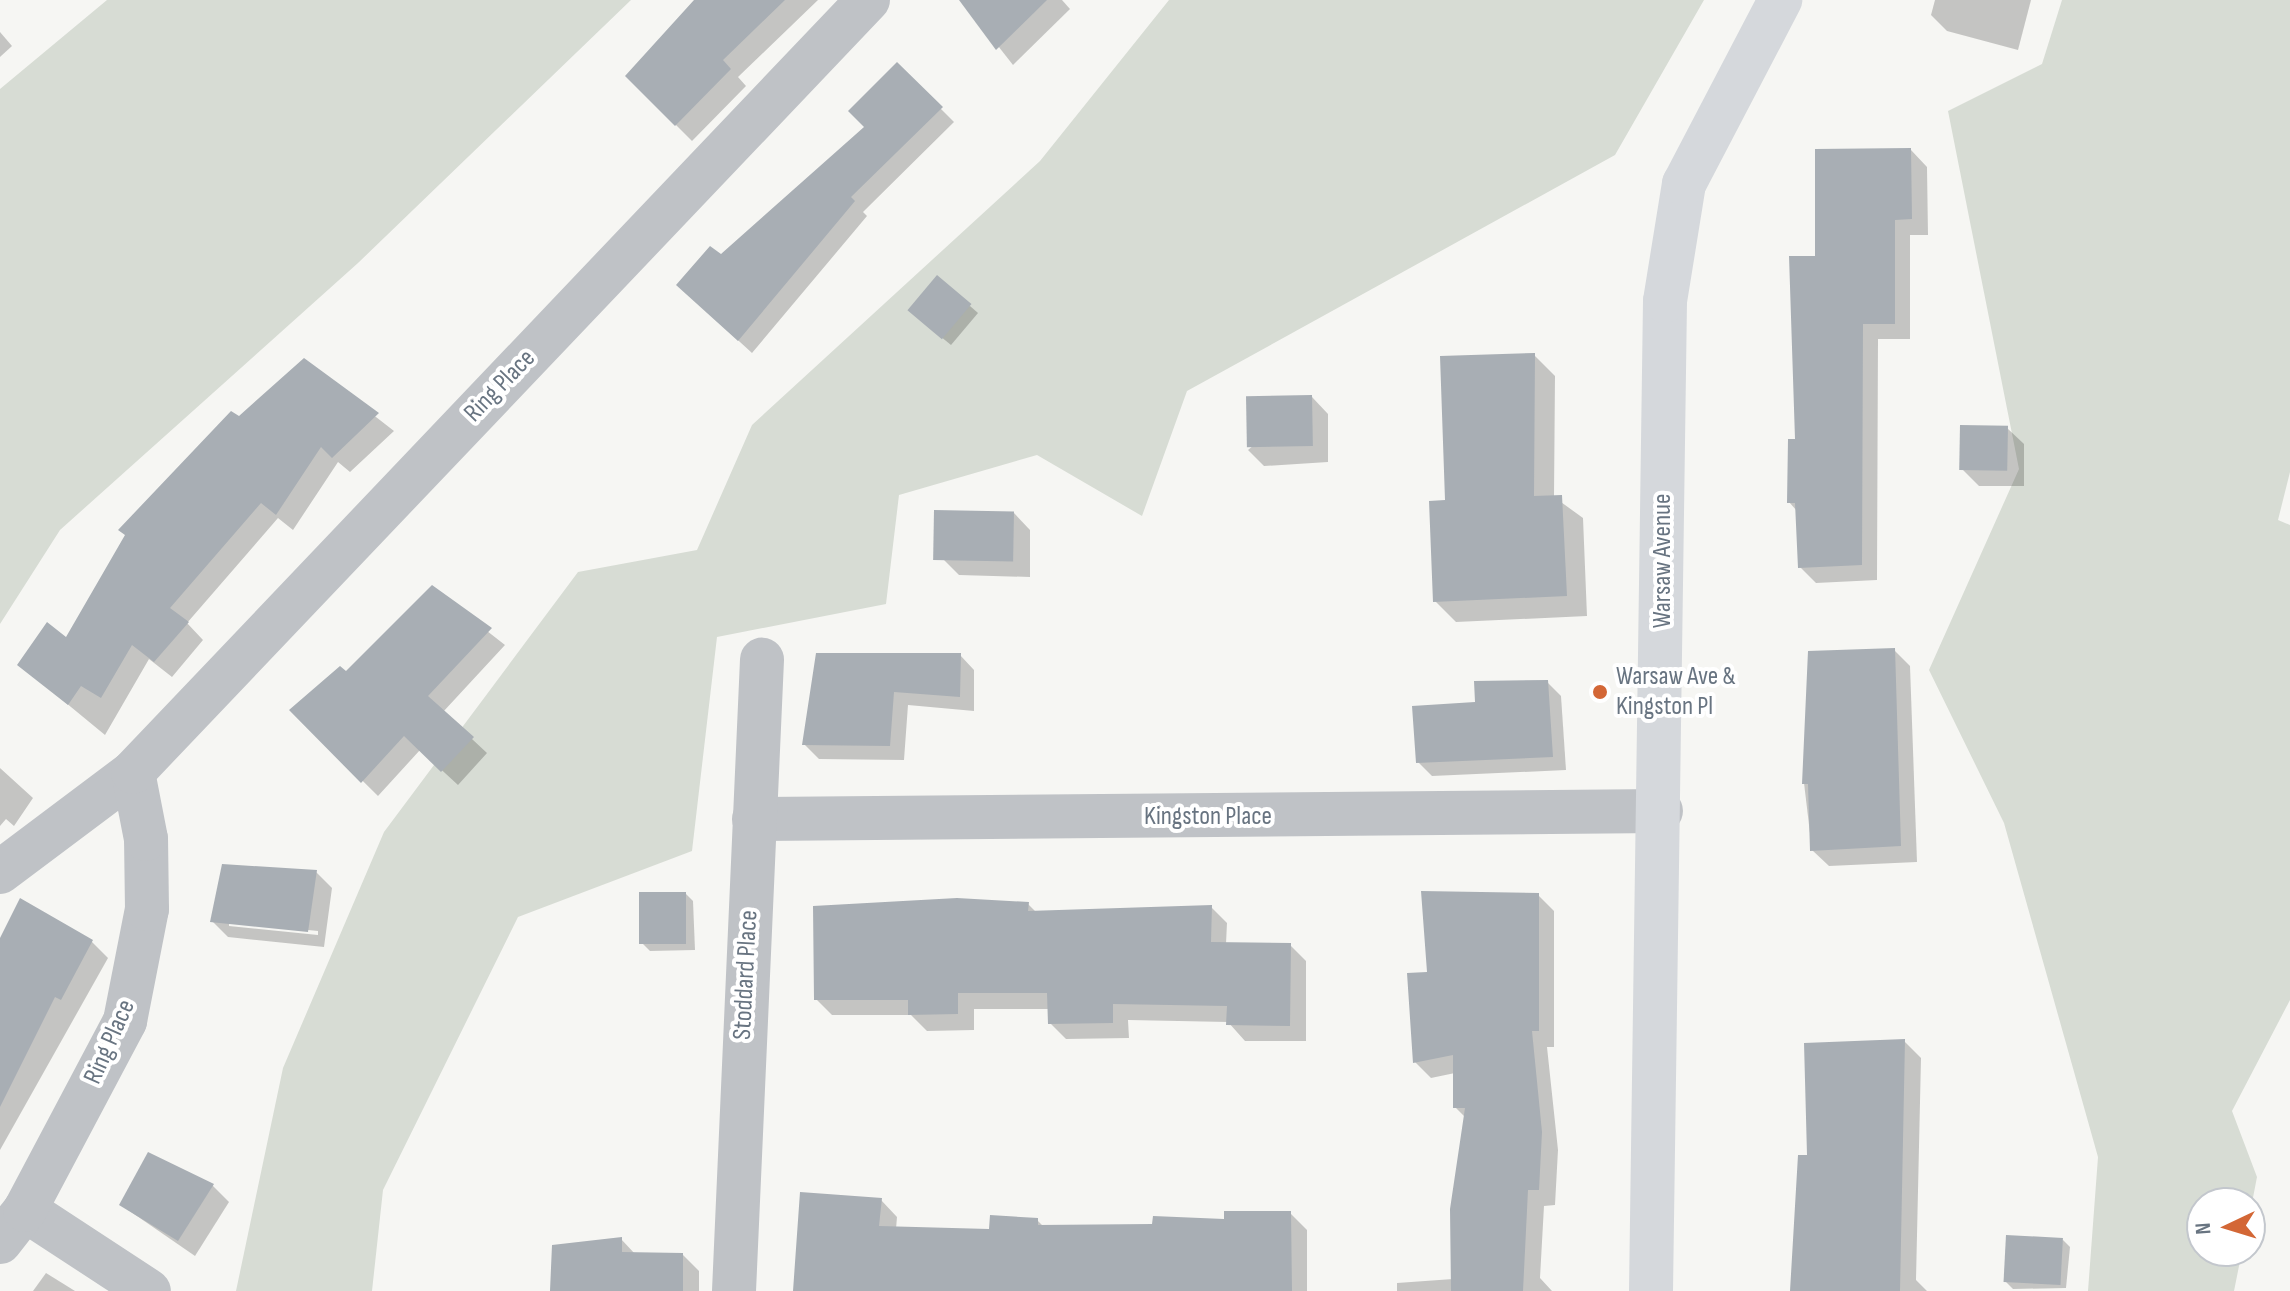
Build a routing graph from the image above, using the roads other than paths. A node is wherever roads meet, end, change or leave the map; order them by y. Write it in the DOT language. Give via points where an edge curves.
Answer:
graph roads {
  1 [pos="868,0"];
  2 [pos="1780,0"];
  3 [pos="762,660"];
  4 [pos="133,772"];
  5 [pos="1661,811"];
  6 [pos="754,819"];
  7 [pos="0,872"];
  8 [pos="12,1226"];
  9 [pos="149,1291"];
  10 [pos="734,1291"];
  11 [pos="1651,1291"];
  1 -- 4 [label="street, Ring Place"];
  2 -- 5 [label="main road, Warsaw Avenue" via="1684,184 1665,301"];
  3 -- 6 [label="street, Stoddard Place"];
  4 -- 7 [label="street, Ring Place"];
  4 -- 8 [label="street, Ring Place" via="146,867 138,977 125,1021"];
  5 -- 6 [label="street, Kingston Place"];
  5 -- 11 [label="main road, Warsaw Avenue"];
  6 -- 10 [label="street, Stoddard Place"];
  8 -- 9 [label="street"];
}
